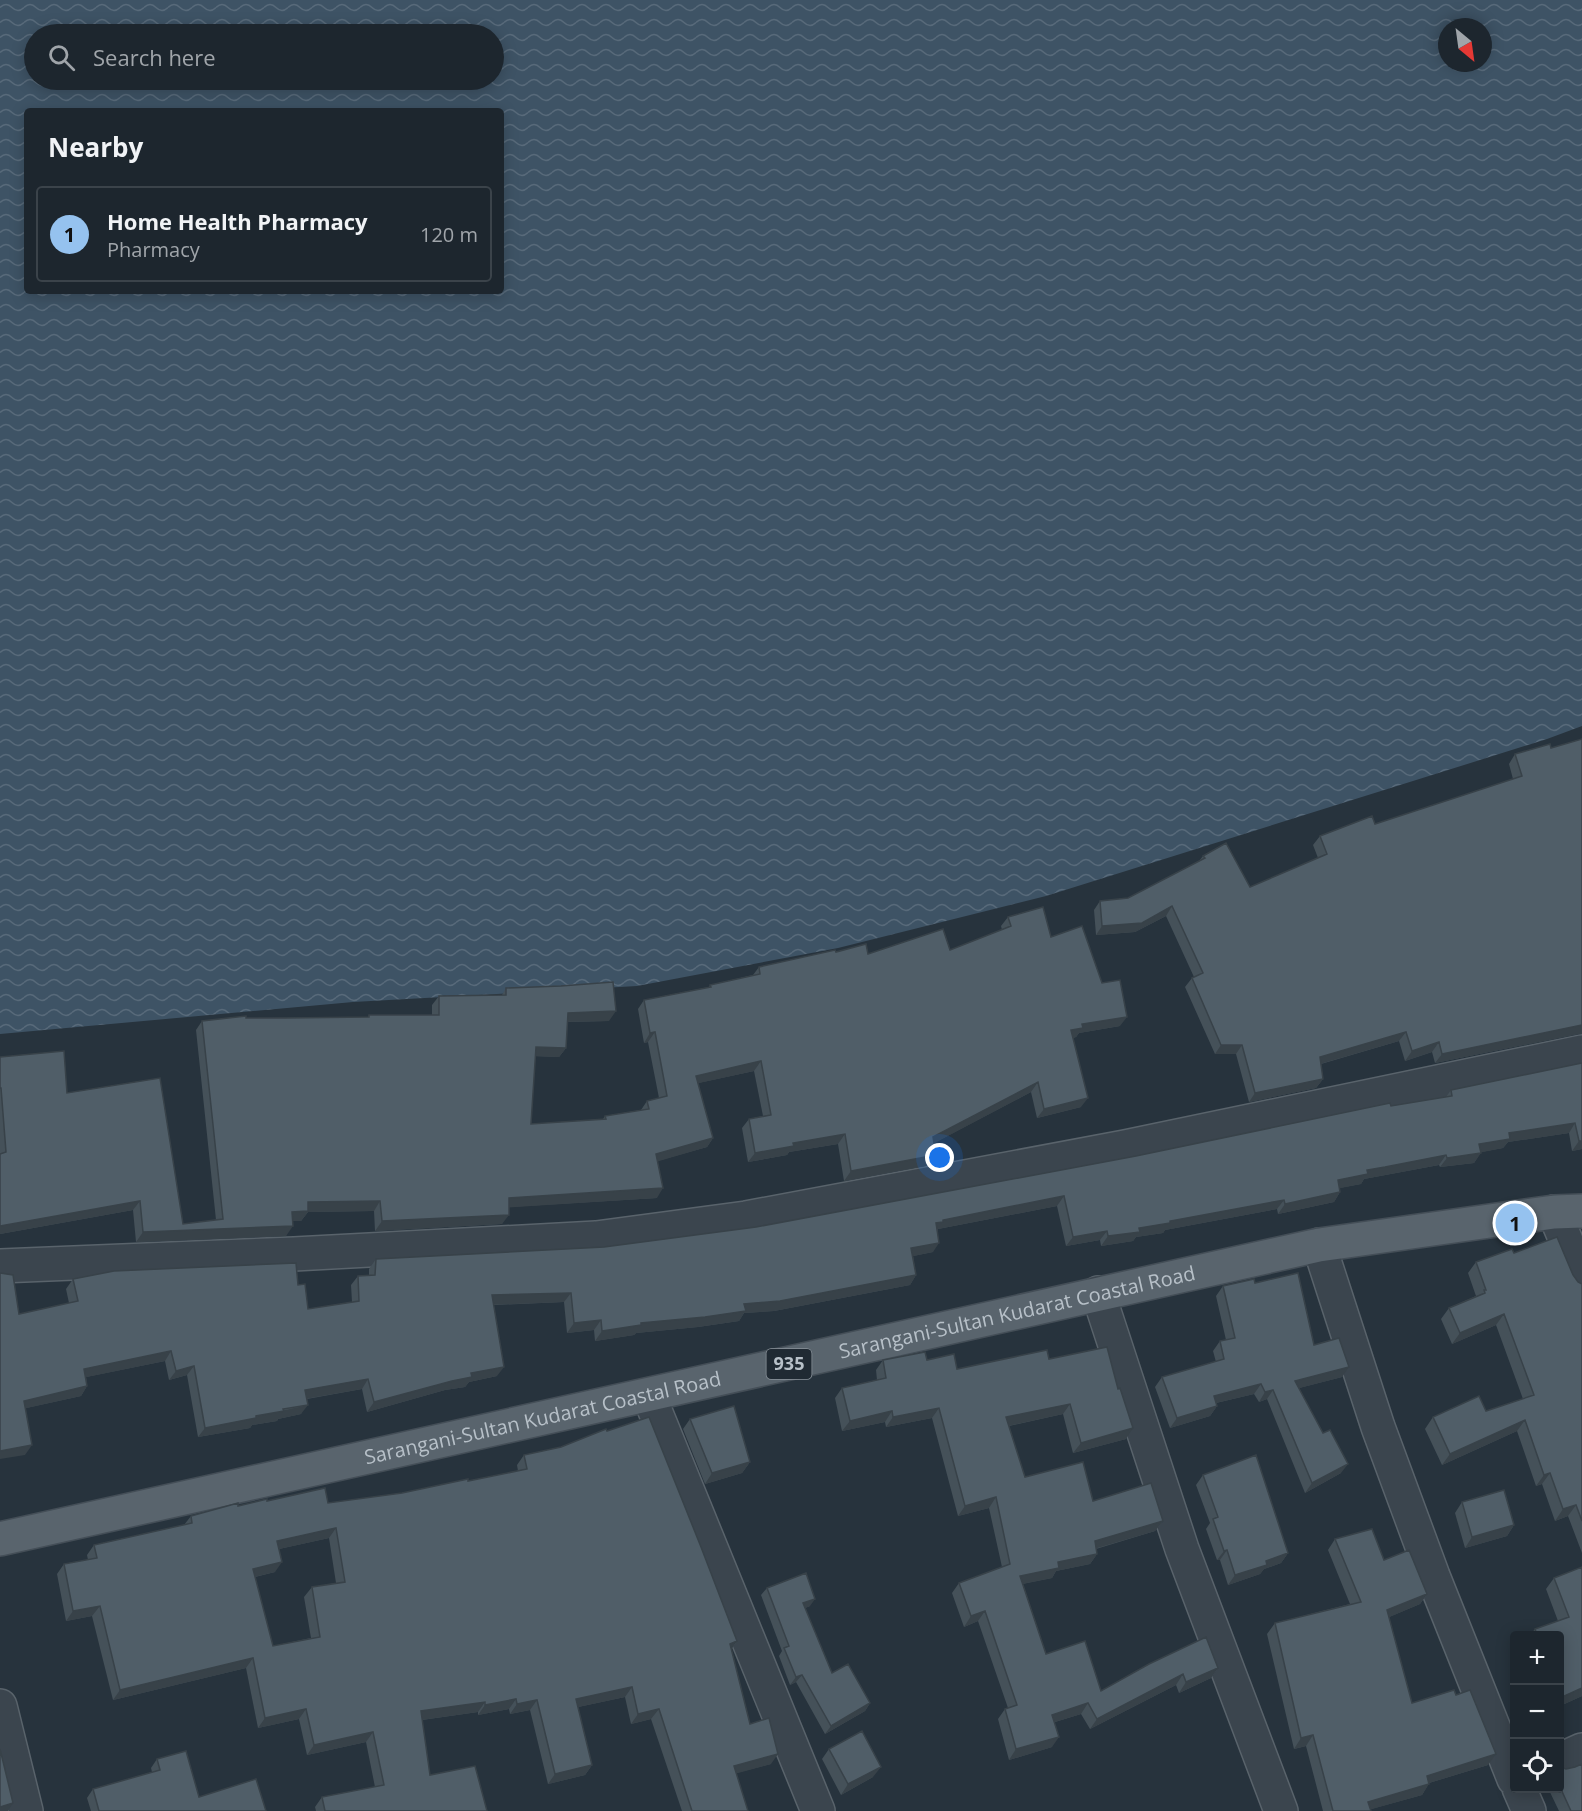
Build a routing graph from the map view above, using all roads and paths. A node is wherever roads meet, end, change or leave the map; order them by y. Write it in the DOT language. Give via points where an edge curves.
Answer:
graph roads {
  1 [pos="1582,1052"];
  2 [pos="1568,1212"];
  3 [pos="1319,1245"];
  4 [pos="0,1266"];
  5 [pos="1582,1279"];
  6 [pos="1098,1293"];
  7 [pos="649,1396"];
  8 [pos="0,1539"];
  9 [pos="0,1707"];
  10 [pos="1582,1750"];
  11 [pos="1564,1758"];
  12 [pos="1510,1767"];
  13 [pos="1521,1793"];
  14 [pos="27,1811"];
  15 [pos="818,1811"];
  16 [pos="1281,1811"];
  17 [pos="1529,1811"];
  1 -- 4 [label="street" via="1125,1147 723,1221 596,1238"];
  2 -- 3 [label="main road, Sarangani-Sultan Kudarat Coastal Road / 935"];
  2 -- 5 [label="street"];
  3 -- 6 [label="main road, Sarangani-Sultan Kudarat Coastal Road / 935"];
  3 -- 12 [label="street" via="1378,1427"];
  6 -- 7 [label="main road, Sarangani-Sultan Kudarat Coastal Road / 935"];
  6 -- 16 [label="street" via="1182,1549"];
  7 -- 8 [label="main road, Sarangani-Sultan Kudarat Coastal Road / 935"];
  7 -- 15 [label="street"];
  9 -- 14 [label="street"];
  10 -- 11 [label="street"];
  13 -- 17 [label="street"];
}
